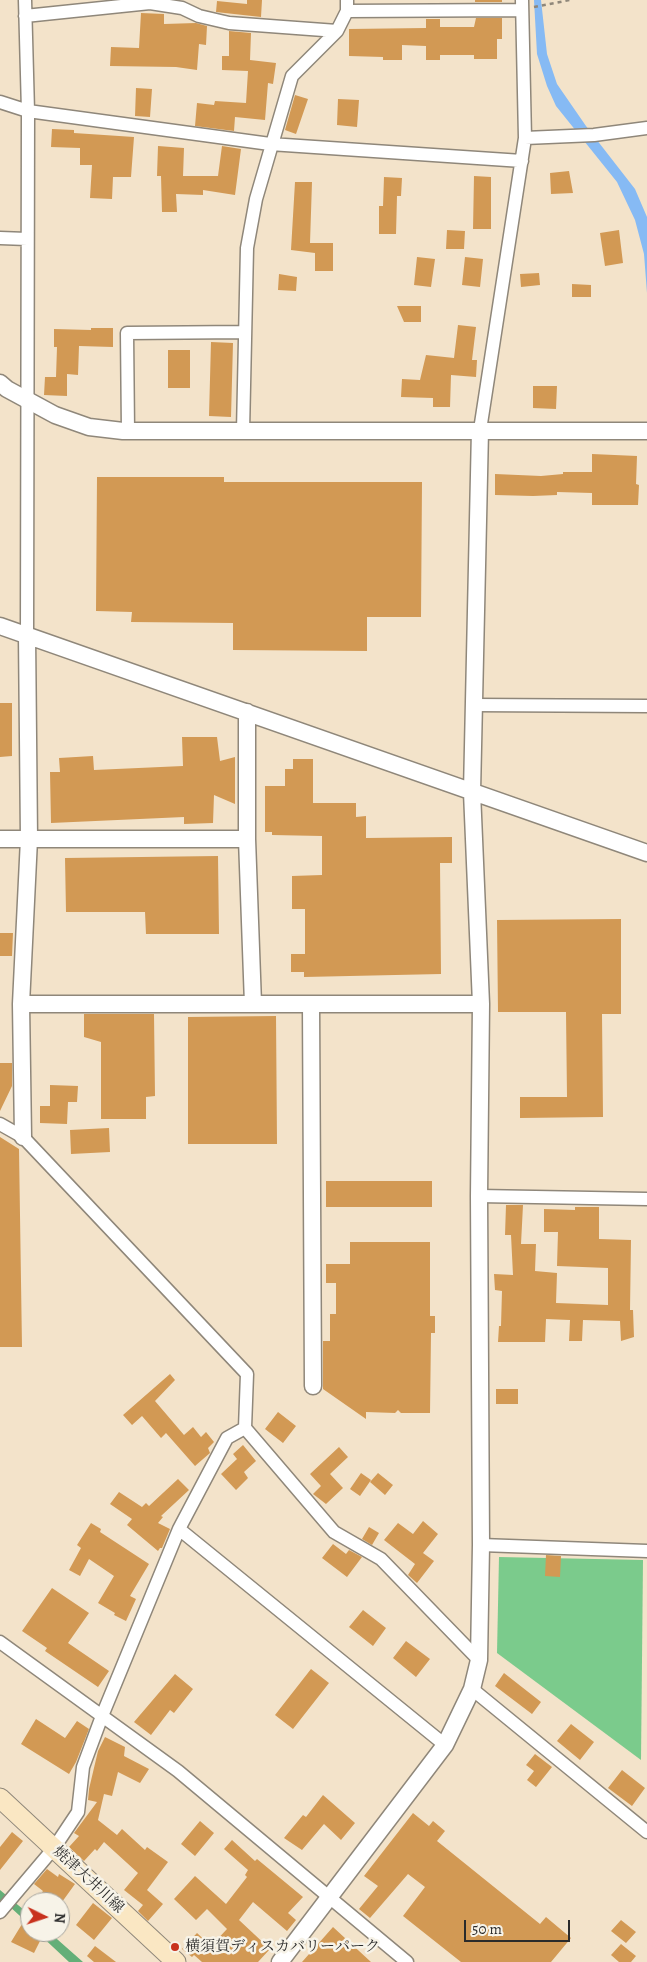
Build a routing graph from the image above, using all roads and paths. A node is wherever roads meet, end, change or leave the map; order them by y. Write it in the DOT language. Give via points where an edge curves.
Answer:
graph roads {
  1 [pos="25,0"];
  2 [pos="570,0"];
  3 [pos="347,5"];
  4 [pos="521,5"];
  5 [pos="24,16"];
  6 [pos="338,31"];
  7 [pos="0,102"];
  8 [pos="28,111"];
  9 [pos="647,128"];
  10 [pos="525,138"];
  11 [pos="270,144"];
  12 [pos="522,161"];
  13 [pos="0,238"];
  14 [pos="27,239"];
  15 [pos="245,332"];
  16 [pos="0,383"];
  17 [pos="26,399"];
  18 [pos="480,430"];
  19 [pos="128,431"];
  20 [pos="244,431"];
  21 [pos="645,431"];
  22 [pos="0,626"];
  23 [pos="27,635"];
  24 [pos="473,706"];
  25 [pos="645,706"];
  26 [pos="247,712"];
  27 [pos="472,792"];
  28 [pos="0,839"];
  29 [pos="29,839"];
  30 [pos="247,839"];
  31 [pos="644,852"];
  32 [pos="21,1004"];
  33 [pos="253,1004"];
  34 [pos="311,1004"];
  35 [pos="481,1004"];
  36 [pos="0,1124"];
  37 [pos="23,1137"];
  38 [pos="479,1196"];
  39 [pos="645,1199"];
  40 [pos="313,1386"];
  41 [pos="245,1428"];
  42 [pos="179,1528"];
  43 [pos="482,1545"];
  44 [pos="647,1551"];
  45 [pos="0,1642"];
  46 [pos="479,1660"];
  47 [pos="472,1689"];
  48 [pos="102,1716"];
  49 [pos="445,1745"];
  50 [pos="0,1798"];
  51 [pos="647,1832"];
  52 [pos="54,1848"];
  53 [pos="330,1896"];
  54 [pos="0,1912"];
  55 [pos="176,1962"];
  56 [pos="280,1962"];
  57 [pos="407,1962"];
  1 -- 5 [label="street"];
  2 -- 4 [label="path"];
  3 -- 4 [label="street"];
  3 -- 6 [label="street"];
  4 -- 10 [label="street"];
  5 -- 6 [label="street" via="150,3 182,8 229,23"];
  5 -- 8 [label="street"];
  6 -- 11 [label="street" via="292,76"];
  7 -- 8 [label="street"];
  8 -- 11 [label="street"];
  8 -- 14 [label="street"];
  9 -- 10 [label="street" via="594,135"];
  10 -- 12 [label="street"];
  11 -- 12 [label="street"];
  11 -- 15 [label="street" via="247,248"];
  12 -- 18 [label="street"];
  13 -- 14 [label="street"];
  14 -- 17 [label="street"];
  15 -- 19 [label="street" via="127,333"];
  15 -- 20 [label="street"];
  16 -- 17 [label="street"];
  17 -- 19 [label="street" via="55,415 89,427"];
  17 -- 23 [label="street"];
  18 -- 20 [label="street"];
  18 -- 21 [label="street"];
  18 -- 24 [label="street"];
  19 -- 20 [label="street"];
  22 -- 23 [label="street"];
  23 -- 26 [label="street"];
  23 -- 29 [label="street"];
  24 -- 25 [label="street"];
  24 -- 27 [label="street"];
  26 -- 27 [label="street"];
  26 -- 30 [label="street"];
  27 -- 31 [label="street"];
  27 -- 35 [label="street"];
  28 -- 29 [label="street"];
  29 -- 30 [label="street"];
  29 -- 32 [label="street"];
  30 -- 33 [label="street"];
  32 -- 33 [label="street"];
  32 -- 37 [label="street"];
  33 -- 34 [label="street"];
  34 -- 35 [label="street"];
  34 -- 40 [label="street"];
  35 -- 38 [label="street"];
  36 -- 37 [label="street"];
  37 -- 41 [label="street" via="247,1374"];
  38 -- 39 [label="street"];
  38 -- 43 [label="street"];
  41 -- 42 [label="street" via="227,1438"];
  41 -- 46 [label="street" via="334,1532 381,1559"];
  42 -- 48 [label="street"];
  42 -- 49 [label="street"];
  43 -- 44 [label="street"];
  43 -- 46 [label="street"];
  45 -- 48 [label="street"];
  46 -- 47 [label="street"];
  47 -- 49 [label="street"];
  47 -- 51 [label="street"];
  48 -- 52 [label="street" via="84,1767 78,1812"];
  48 -- 53 [label="street" via="178,1771"];
  49 -- 53 [label="street"];
  50 -- 52 [label="main road, 焼津大井川線"];
  52 -- 54 [label="street"];
  52 -- 55 [label="main road, 焼津大井川線"];
  53 -- 56 [label="street"];
  53 -- 57 [label="street"];
}
